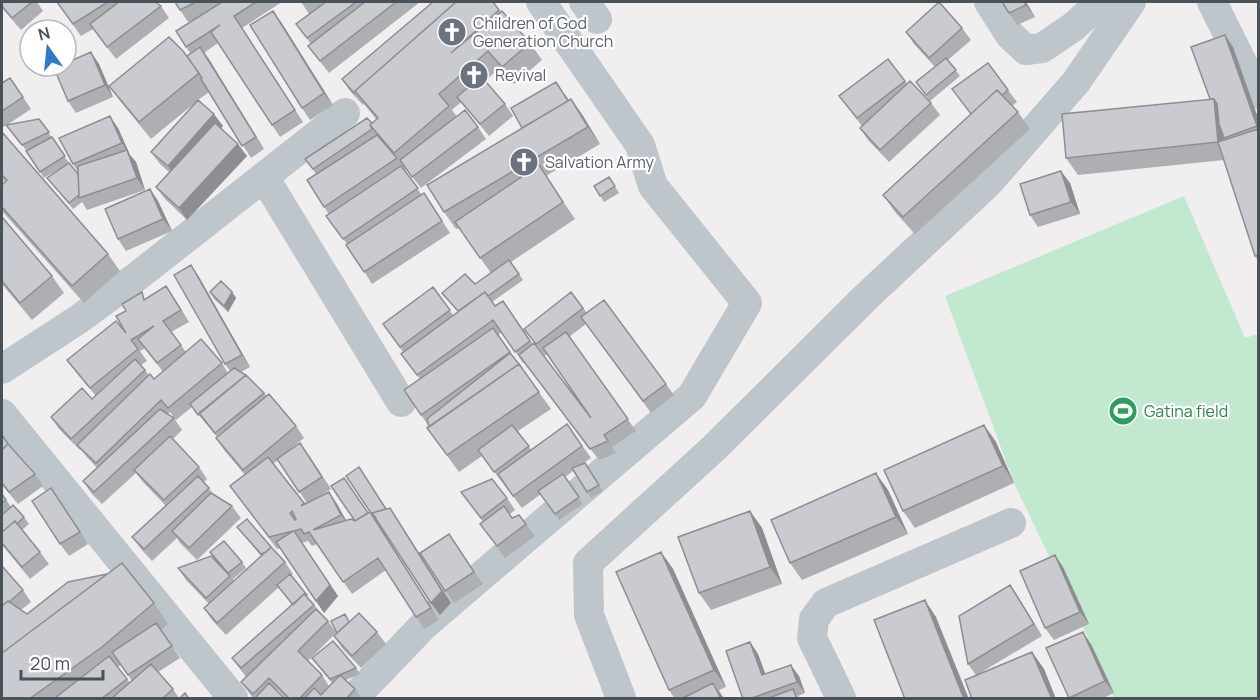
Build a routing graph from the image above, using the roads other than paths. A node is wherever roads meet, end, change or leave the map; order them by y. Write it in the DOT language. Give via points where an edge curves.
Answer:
graph roads {
  1 [pos="541,2"];
  2 [pos="989,2"];
  3 [pos="1101,2"];
  4 [pos="1131,2"];
  5 [pos="1212,2"];
  6 [pos="1258,94"];
  7 [pos="345,113"];
  8 [pos="264,177"];
  9 [pos="2,369"];
  10 [pos="401,402"];
  11 [pos="2,414"];
  12 [pos="1011,523"];
  13 [pos="233,699"];
  14 [pos="354,699"];
  15 [pos="621,699"];
  16 [pos="841,699"];
  1 -- 14 [label="street" via="640,145 653,186 747,303 692,396 424,625"];
  2 -- 3 [label="street" via="1010,35 1026,50 1042,48"];
  4 -- 15 [label="street" via="1076,82 988,183 714,448 588,563 589,615"];
  5 -- 6 [label="street"];
  7 -- 8 [label="street"];
  8 -- 9 [label="street" via="79,319"];
  8 -- 10 [label="street"];
  11 -- 13 [label="street"];
  12 -- 16 [label="street" via="826,603 814,620 812,638"];
}
